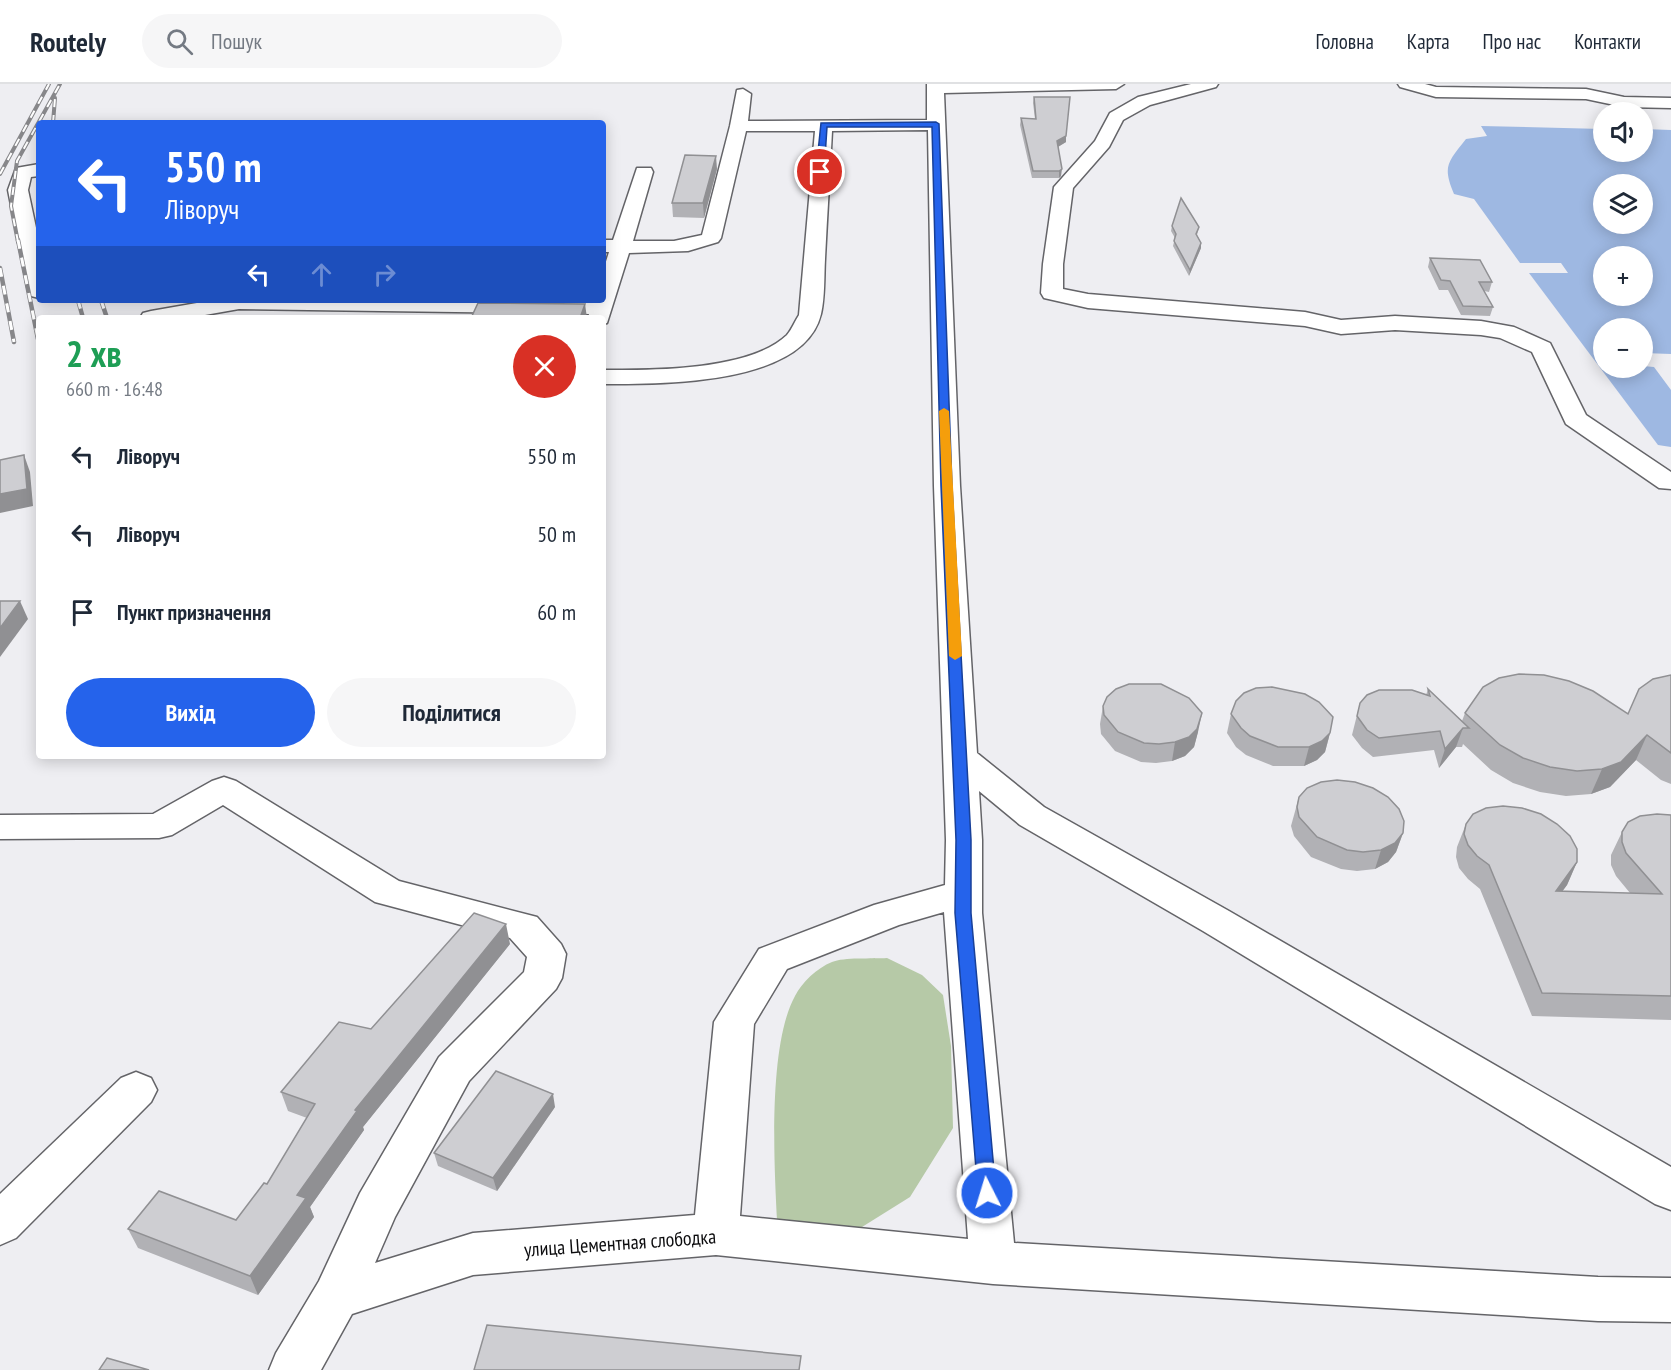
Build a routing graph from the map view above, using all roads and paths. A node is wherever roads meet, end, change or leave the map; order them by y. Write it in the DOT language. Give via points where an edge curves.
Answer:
graph roads {
  1 [pos="1116,84"];
  2 [pos="1210,84"];
  3 [pos="1406,84"];
  4 [pos="935,86"];
  5 [pos="743,94"];
  6 [pos="1671,103"];
  7 [pos="936,124"];
  8 [pos="824,125"];
  9 [pos="739,126"];
  10 [pos="36,170"];
  11 [pos="644,172"];
  12 [pos="613,246"];
  13 [pos="36,276"];
  14 [pos="606,285"];
  15 [pos="233,303"];
  16 [pos="305,303"];
  17 [pos="601,313"];
  18 [pos="167,315"];
  19 [pos="606,377"];
  20 [pos="1668,482"];
  21 [pos="960,757"];
  22 [pos="0,827"];
  23 [pos="963,893"];
  24 [pos="136,1090"];
  25 [pos="1671,1190"];
  26 [pos="0,1224"];
  27 [pos="716,1234"];
  28 [pos="993,1263"];
  29 [pos="336,1298"];
  30 [pos="1671,1300"];
  31 [pos="294,1370"];
  1 -- 4 [label="street"];
  2 -- 20 [label="street" via="1144,101 1116,117 1103,143 1064,187 1052,293 1088,301 1305,319 1341,327 1395,324 1506,332 1542,348 1575,419"];
  3 -- 6 [label="street" via="1436,92 1586,94 1623,102"];
  4 -- 7 [label="street"];
  5 -- 9 [label="street"];
  7 -- 8 [label="street"];
  7 -- 21 [label="street"];
  8 -- 9 [label="street"];
  8 -- 19 [label="street" via="810,315 794,341 758,361 718,369"];
  9 -- 12 [label="street" via="711,238 687,246"];
  10 -- 13 [label="street" via="23,172 18,190"];
  11 -- 12 [label="street"];
  12 -- 14 [label="street"];
  15 -- 18 [label="street"];
  16 -- 17 [label="street"];
  21 -- 23 [label="street"];
  21 -- 25 [label="street" via="1032,816"];
  22 -- 29 [label="street" via="159,826 224,789 388,892 523,927 547,954 542,978 454,1070 376,1207"];
  23 -- 27 [label="street" via="887,915 773,959 734,1022"];
  23 -- 28 [label="street"];
  24 -- 26 [label="street"];
  27 -- 28 [label="street, улица Цементная слободка"];
  27 -- 29 [label="street, улица Цементная слободка" via="473,1254"];
  28 -- 30 [label="street, улица Цементная слободка"];
  29 -- 31 [label="street"];
}
